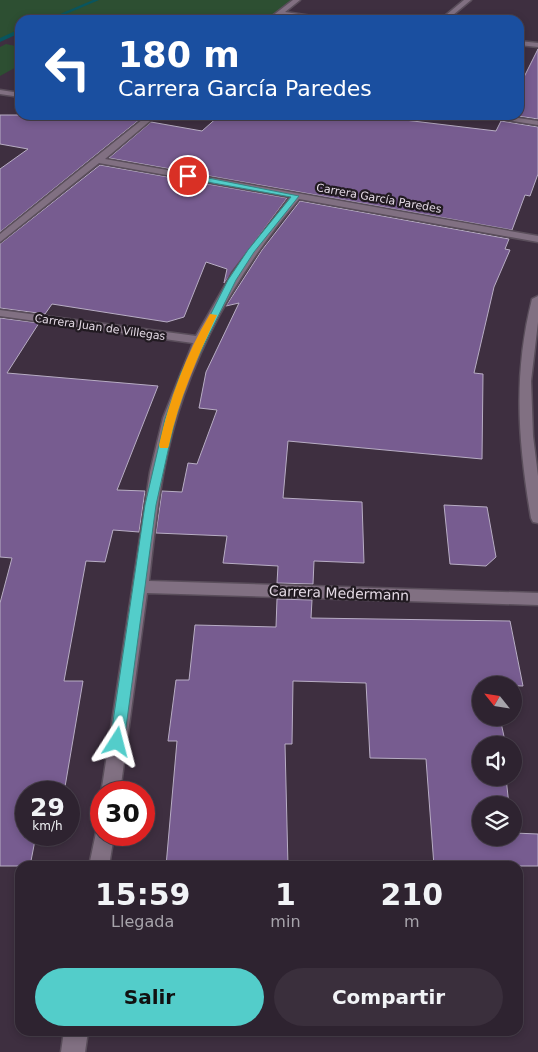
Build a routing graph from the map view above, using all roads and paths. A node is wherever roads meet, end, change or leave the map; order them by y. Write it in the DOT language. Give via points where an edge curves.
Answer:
graph roads {
  1 [pos="297,0"];
  2 [pos="468,0"];
  3 [pos="278,13"];
  4 [pos="276,15"];
  5 [pos="294,15"];
  6 [pos="449,15"];
  7 [pos="524,44"];
  8 [pos="538,45"];
  9 [pos="0,92"];
  10 [pos="15,94"];
  11 [pos="147,120"];
  12 [pos="516,120"];
  13 [pos="538,123"];
  14 [pos="97,160"];
  15 [pos="296,196"];
  16 [pos="0,239"];
  17 [pos="538,239"];
  18 [pos="538,299"];
  19 [pos="0,313"];
  20 [pos="201,340"];
  21 [pos="538,518"];
  22 [pos="140,587"];
  23 [pos="538,599"];
  24 [pos="112,781"];
  25 [pos="102,846"];
  26 [pos="100,861"];
  27 [pos="75,1036"];
  28 [pos="73,1052"];
  1 -- 3 [label="street"];
  2 -- 6 [label="street"];
  3 -- 4 [label="street"];
  3 -- 5 [label="street"];
  7 -- 8 [label="street"];
  9 -- 10 [label="street"];
  11 -- 14 [label="street"];
  12 -- 13 [label="street"];
  14 -- 15 [label="street, Carrera García Paredes"];
  14 -- 16 [label="street"];
  15 -- 17 [label="street, Carrera García Paredes"];
  15 -- 20 [label="street" via="250,251"];
  18 -- 21 [label="street" via="526,356 524,404 526,454"];
  19 -- 20 [label="street, Carrera Juan de Villegas"];
  20 -- 22 [label="street" via="185,373 170,419 151,505"];
  22 -- 23 [label="street, Carrera Medermann"];
  22 -- 24 [label="street"];
  25 -- 26 [label="street"];
  27 -- 28 [label="street"];
}
